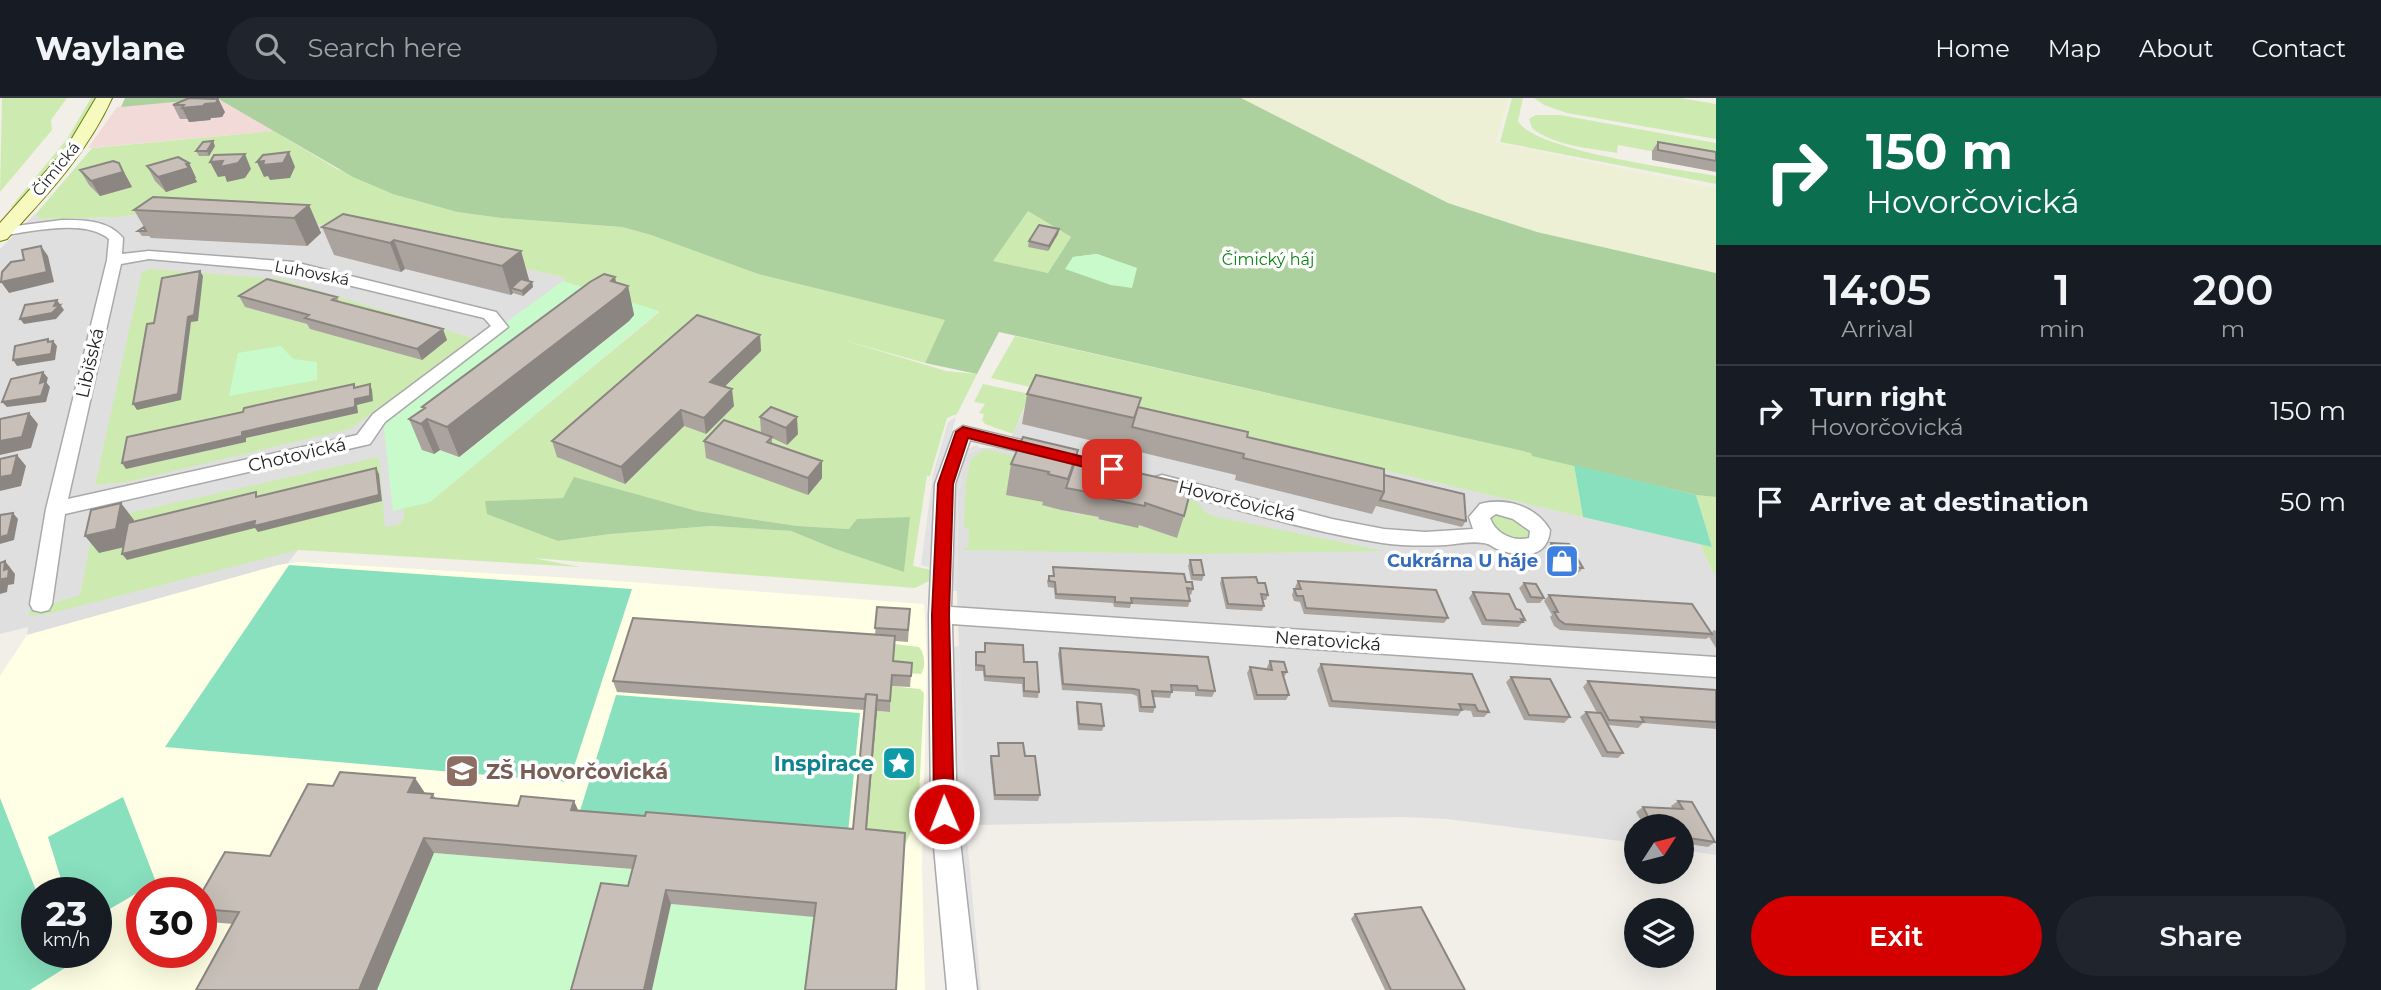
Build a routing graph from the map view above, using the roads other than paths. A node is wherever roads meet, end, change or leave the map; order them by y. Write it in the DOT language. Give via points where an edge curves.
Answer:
graph roads {
  1 [pos="104,98"];
  2 [pos="1,233"];
  3 [pos="114,260"];
  4 [pos="500,327"];
  5 [pos="1060,456"];
  6 [pos="1138,476"];
  7 [pos="56,509"];
  8 [pos="1490,535"];
  9 [pos="41,604"];
  10 [pos="940,615"];
  11 [pos="1716,667"];
  12 [pos="962,990"];
  1 -- 2 [label="main road, Čimická" via="75,146"];
  2 -- 3 [label="street, Libišská" via="94,225 112,231"];
  3 -- 4 [label="street, Luhovská" via="149,256 294,267 490,315"];
  3 -- 7 [label="street, Libišská"];
  4 -- 7 [label="street, Chotovická" via="379,418 363,440"];
  5 -- 10 [label="street" via="963,432 945,484"];
  6 -- 8 [label="street, Hovorčovická" via="1384,536"];
  7 -- 9 [label="street, Libišská"];
  10 -- 11 [label="street, Neratovická"];
  10 -- 12 [label="street" via="944,814"];
}
